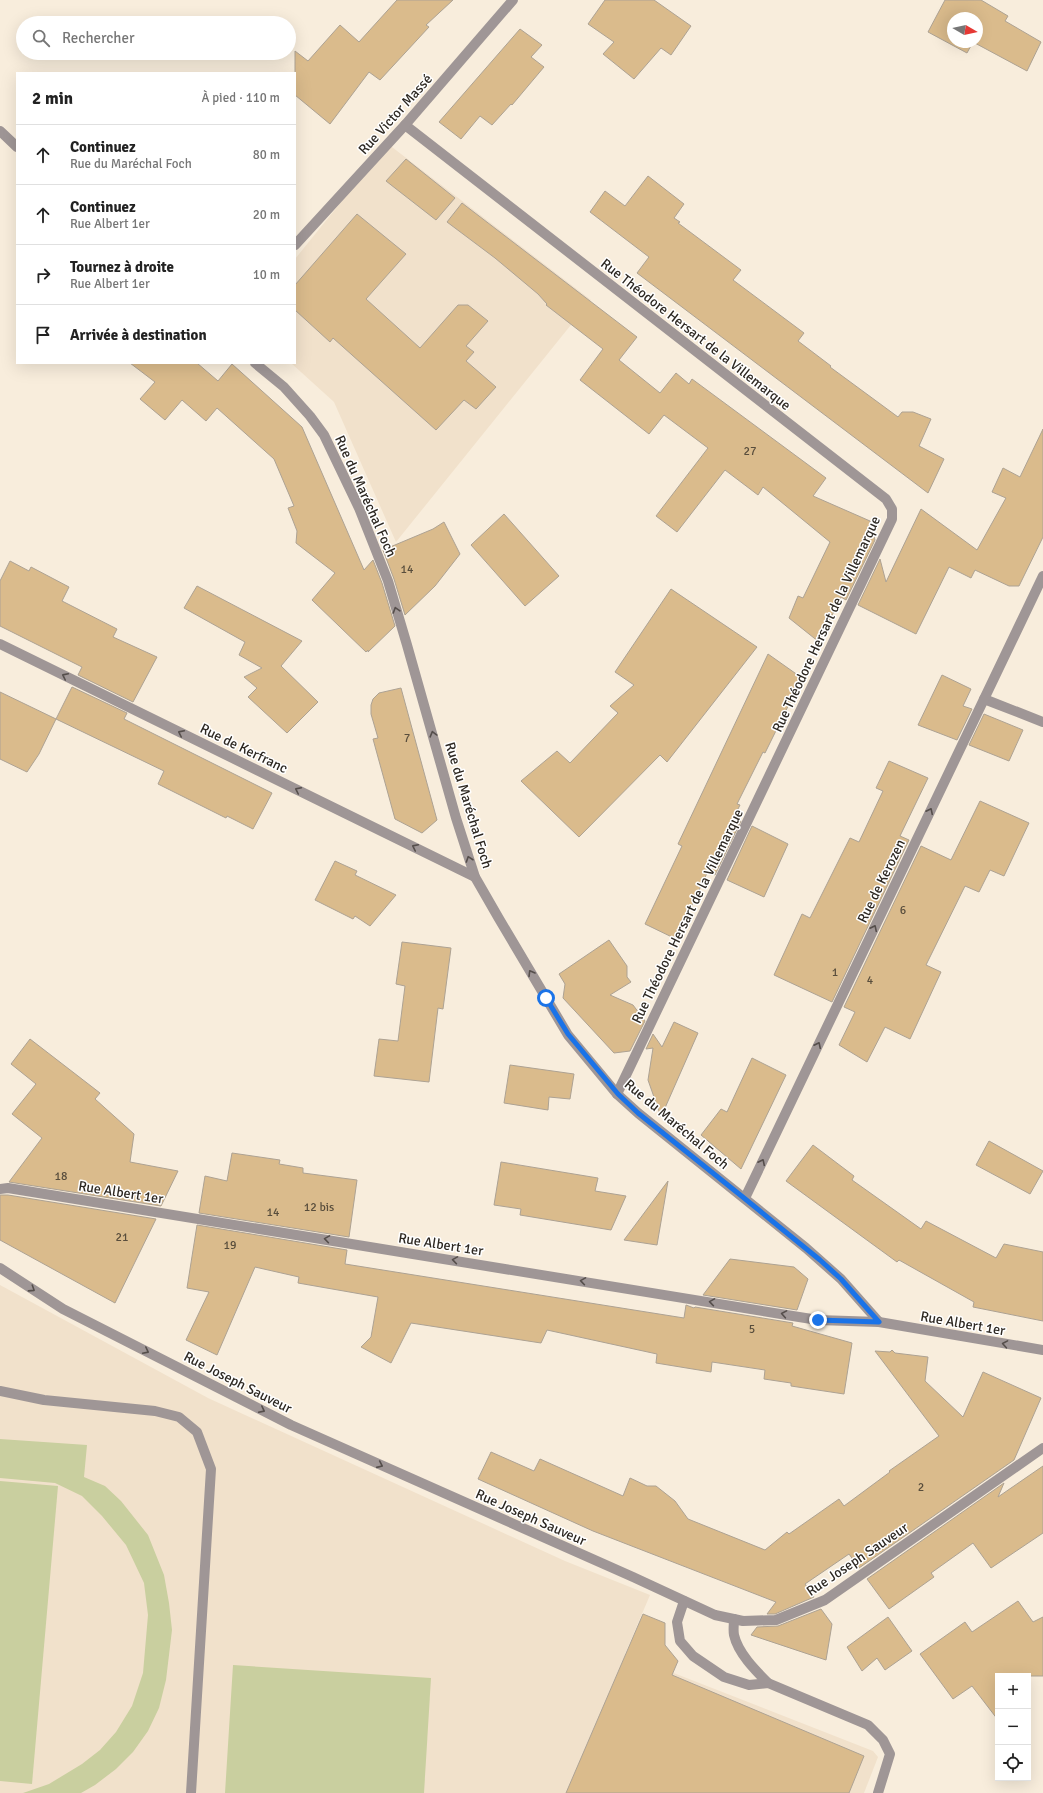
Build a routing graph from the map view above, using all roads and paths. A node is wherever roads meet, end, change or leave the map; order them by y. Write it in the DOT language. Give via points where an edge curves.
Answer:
graph roads {
  1 [pos="513,0"];
  2 [pos="405,125"];
  3 [pos="0,131"];
  4 [pos="16,146"];
  5 [pos="296,244"];
  6 [pos="256,364"];
  7 [pos="1043,576"];
  8 [pos="0,644"];
  9 [pos="984,699"];
  10 [pos="1043,722"];
  11 [pos="475,876"];
  12 [pos="618,1094"];
  13 [pos="0,1189"];
  14 [pos="744,1198"];
  15 [pos="0,1268"];
  16 [pos="879,1322"];
  17 [pos="1043,1350"];
  18 [pos="0,1391"];
  19 [pos="1043,1448"];
  20 [pos="684,1601"];
  21 [pos="734,1619"];
  22 [pos="768,1683"];
  23 [pos="191,1793"];
  24 [pos="878,1793"];
  1 -- 2 [label="street, Rue Victor Massé"];
  2 -- 5 [label="street, Rue Victor Massé"];
  2 -- 12 [label="street, Rue Théodore Hersart de la Villemarque" via="886,499 892,509 892,519"];
  3 -- 4 [label="street"];
  11 -- 6 [label="street, Rue du Maréchal Foch, one-way" via="388,581 359,508 324,435 284,388"];
  7 -- 9 [label="street, Rue de Kerozen"];
  11 -- 8 [label="street, Rue de Kerfranc, one-way"];
  9 -- 10 [label="street"];
  14 -- 9 [label="street, Rue de Kerozen, one-way"];
  12 -- 11 [label="street, Rue du Maréchal Foch, one-way" via="568,1034"];
  12 -- 14 [label="street, Rue du Maréchal Foch"];
  16 -- 13 [label="street, Rue Albert 1er, one-way" via="818,1320 24,1190"];
  14 -- 16 [label="street, Rue du Maréchal Foch" via="841,1279"];
  15 -- 20 [label="street, Rue Joseph Sauveur, one-way" via="63,1309 291,1425"];
  17 -- 16 [label="street, Rue Albert 1er, one-way"];
  18 -- 23 [label="street" via="44,1400 155,1411 179,1417 197,1432 211,1469"];
  19 -- 21 [label="street, Rue Joseph Sauveur" via="825,1600 776,1620"];
  20 -- 21 [label="street, Rue Joseph Sauveur" via="715,1615"];
  20 -- 22 [label="street" via="677,1622 680,1641 693,1656 724,1677 749,1685"];
  21 -- 22 [label="street" via="734,1635 742,1651 749,1663"];
  22 -- 24 [label="street" via="868,1725 884,1740 890,1754"];
}
